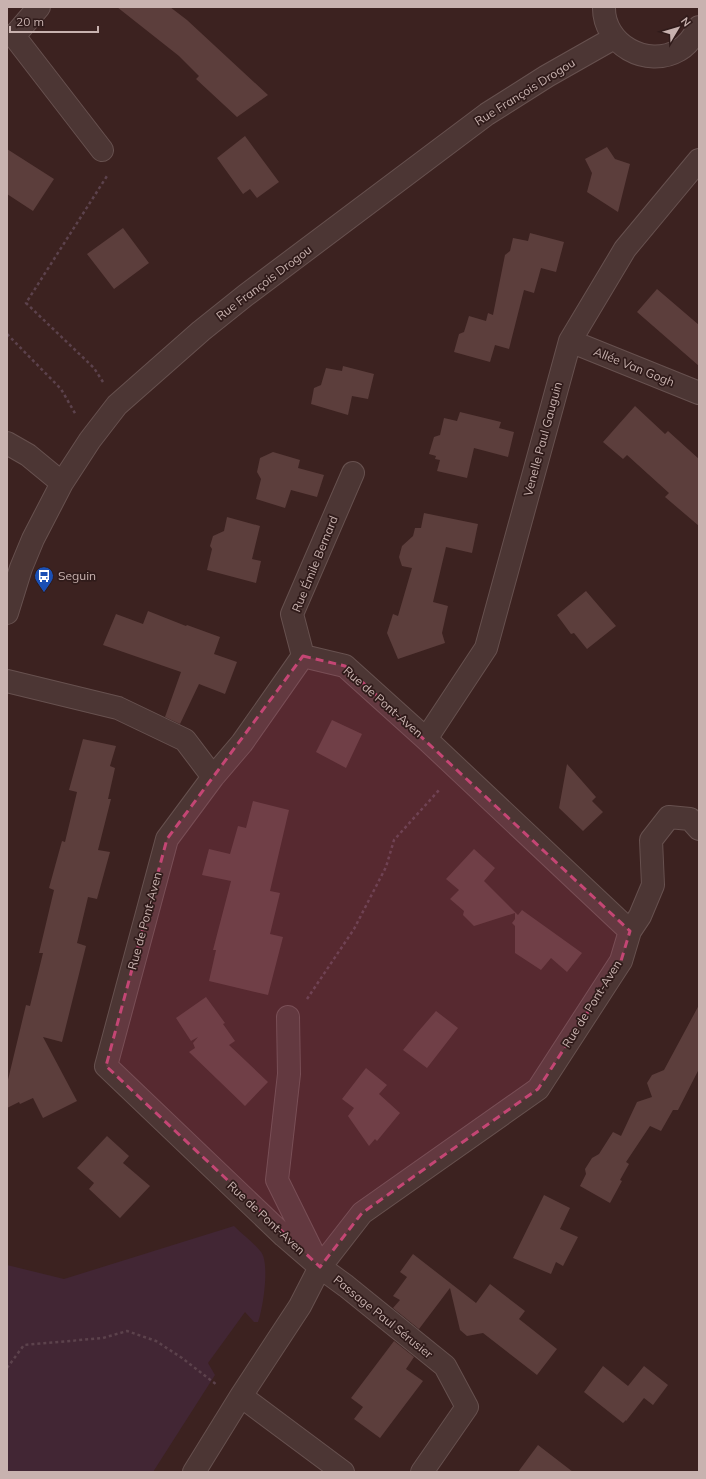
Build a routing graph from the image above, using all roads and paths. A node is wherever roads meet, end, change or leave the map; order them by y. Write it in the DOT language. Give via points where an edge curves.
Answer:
graph roads {
  1 [pos="39,7"];
  2 [pos="604,7"];
  3 [pos="10,33"];
  4 [pos="697,37"];
  5 [pos="614,38"];
  6 [pos="102,150"];
  7 [pos="699,160"];
  8 [pos="7,334"];
  9 [pos="570,341"];
  10 [pos="699,393"];
  11 [pos="117,405"];
  12 [pos="90,440"];
  13 [pos="7,443"];
  14 [pos="353,473"];
  15 [pos="62,483"];
  16 [pos="7,613"];
  17 [pos="303,656"];
  18 [pos="7,681"];
  19 [pos="426,739"];
  20 [pos="457,769"];
  21 [pos="213,777"];
  22 [pos="699,829"];
  23 [pos="630,931"];
  24 [pos="288,1021"];
  25 [pos="320,1267"];
  26 [pos="7,1368"];
  27 [pos="239,1398"];
  28 [pos="194,1472"];
  29 [pos="343,1472"];
  30 [pos="422,1472"];
  1 -- 3 [label="street"];
  2 -- 5 [label="street" via="604,17"];
  3 -- 6 [label="street"];
  4 -- 5 [label="street" via="679,50 662,56 644,56 627,50"];
  5 -- 11 [label="street, Rue François Drogou" via="487,114 246,295"];
  6 -- 11 [label="path" via="112,167 26,303 94,368"];
  7 -- 9 [label="street, Venelle Paul Gauguin" via="625,249"];
  8 -- 12 [label="path" via="62,389"];
  9 -- 10 [label="street, Allée Van Gogh"];
  9 -- 19 [label="street, Venelle Paul Gauguin" via="486,648"];
  11 -- 12 [label="street, Rue François Drogou"];
  12 -- 15 [label="street, Rue François Drogou"];
  13 -- 15 [label="street"];
  14 -- 17 [label="street, Rue Émile Bernard" via="292,614"];
  15 -- 16 [label="street, Rue François Drogou" via="33,539"];
  17 -- 19 [label="street, Rue de Pont-Aven" via="345,666"];
  17 -- 21 [label="street, Rue de Pont-Aven" via="242,743"];
  18 -- 21 [label="street" via="118,708 185,740"];
  19 -- 20 [label="street, Rue de Pont-Aven"];
  20 -- 23 [label="street, Rue de Pont-Aven"];
  20 -- 24 [label="path" via="394,840 386,867 354,930 319,982"];
  21 -- 25 [label="street, Rue de Pont-Aven" via="167,839 106,1066 284,1236"];
  22 -- 23 [label="street" via="690,819 669,818 652,840 653,885 640,916"];
  23 -- 25 [label="street, Rue de Pont-Aven" via="621,961 538,1089 362,1213"];
  24 -- 25 [label="street" via="289,1074 277,1180"];
  25 -- 27 [label="street, Rue de Pont-Aven" via="300,1306"];
  25 -- 30 [label="street, Passage Paul Sérusier" via="445,1366 467,1407"];
  26 -- 27 [label="path" via="24,1345 103,1338 127,1331 156,1341"];
  27 -- 28 [label="street, Rue de Pont-Aven"];
  27 -- 29 [label="street"];
}
